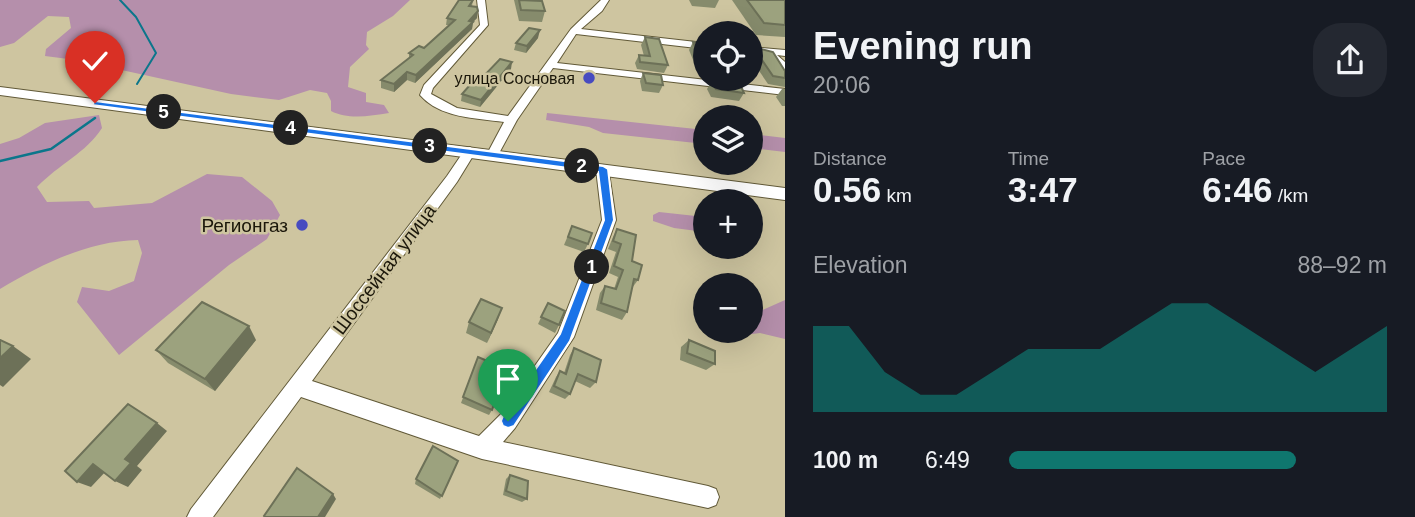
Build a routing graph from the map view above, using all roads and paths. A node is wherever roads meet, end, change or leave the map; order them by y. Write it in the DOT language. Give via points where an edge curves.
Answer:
graph roads {
  1 [pos="481,0"];
  2 [pos="605,0"];
  3 [pos="574,31"];
  4 [pos="693,45"];
  5 [pos="763,51"];
  6 [pos="766,51"];
  7 [pos="785,53"];
  8 [pos="551,65"];
  9 [pos="785,67"];
  10 [pos="0,91"];
  11 [pos="785,92"];
  12 [pos="511,120"];
  13 [pos="470,151"];
  14 [pos="493,154"];
  15 [pos="603,169"];
  16 [pos="785,194"];
  17 [pos="297,386"];
  18 [pos="482,448"];
  19 [pos="708,497"];
  20 [pos="199,517"];
  1 -- 12 [label="street" via="484,25 425,95 451,110"];
  2 -- 3 [label="street"];
  3 -- 4 [label="street"];
  3 -- 8 [label="street"];
  5 -- 6 [label="street"];
  6 -- 7 [label="street"];
  6 -- 9 [label="street"];
  8 -- 11 [label="street"];
  8 -- 12 [label="street"];
  10 -- 13 [label="main road"];
  12 -- 14 [label="street"];
  13 -- 14 [label="main road"];
  13 -- 17 [label="street, Шоссейная улица"];
  14 -- 15 [label="main road"];
  15 -- 16 [label="main road"];
  15 -- 18 [label="street" via="609,220 565,337 508,421"];
  17 -- 18 [label="street"];
  17 -- 20 [label="street, Шоссейная улица"];
  18 -- 19 [label="street"];
}
